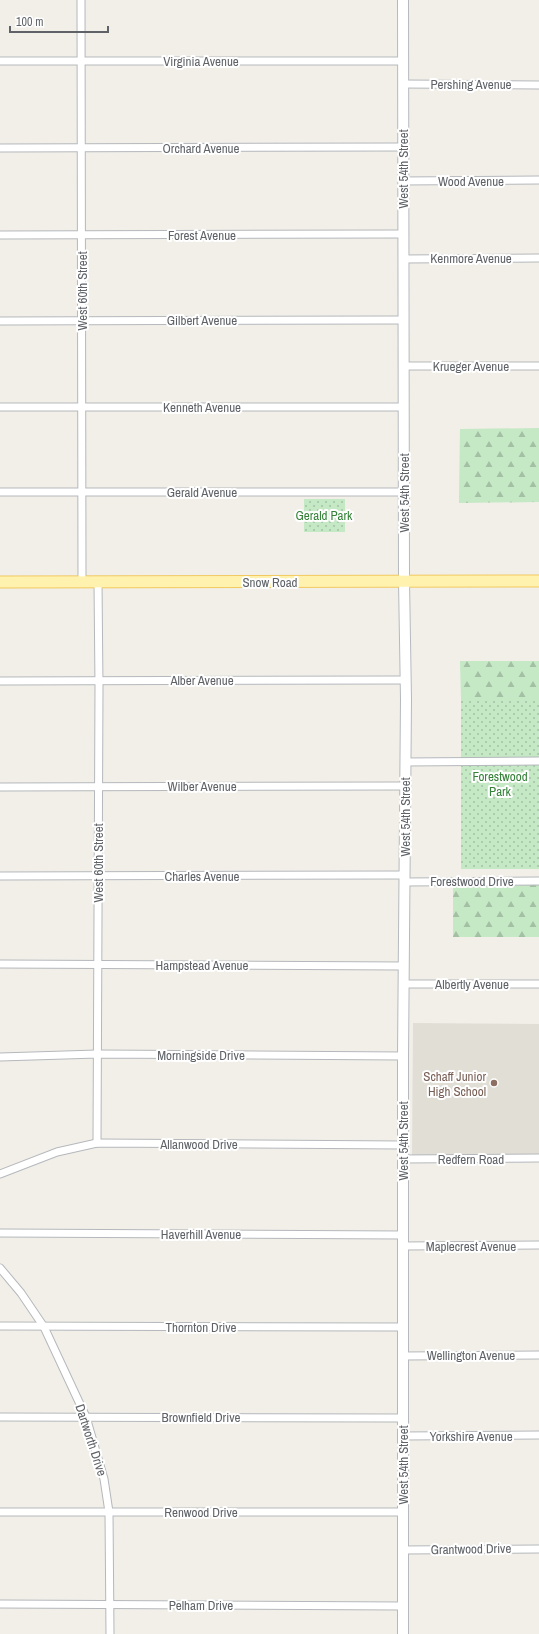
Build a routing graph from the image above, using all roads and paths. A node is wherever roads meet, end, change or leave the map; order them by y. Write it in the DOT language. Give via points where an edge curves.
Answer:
graph roads {
  1 [pos="81,0"];
  2 [pos="403,0"];
  3 [pos="0,61"];
  4 [pos="82,61"];
  5 [pos="402,61"];
  6 [pos="403,84"];
  7 [pos="539,84"];
  8 [pos="402,147"];
  9 [pos="0,148"];
  10 [pos="82,148"];
  11 [pos="539,180"];
  12 [pos="402,181"];
  13 [pos="403,234"];
  14 [pos="0,235"];
  15 [pos="82,235"];
  16 [pos="539,258"];
  17 [pos="403,259"];
  18 [pos="82,320"];
  19 [pos="403,320"];
  20 [pos="0,321"];
  21 [pos="403,366"];
  22 [pos="539,366"];
  23 [pos="82,407"];
  24 [pos="404,407"];
  25 [pos="0,408"];
  26 [pos="0,492"];
  27 [pos="82,492"];
  28 [pos="404,492"];
  29 [pos="404,581"];
  30 [pos="539,581"];
  31 [pos="0,582"];
  32 [pos="82,582"];
  33 [pos="98,582"];
  34 [pos="98,680"];
  35 [pos="405,680"];
  36 [pos="0,681"];
  37 [pos="539,761"];
  38 [pos="405,762"];
  39 [pos="99,786"];
  40 [pos="404,786"];
  41 [pos="0,787"];
  42 [pos="0,876"];
  43 [pos="98,876"];
  44 [pos="405,878"];
  45 [pos="539,881"];
  46 [pos="0,964"];
  47 [pos="97,964"];
  48 [pos="404,966"];
  49 [pos="404,984"];
  50 [pos="539,984"];
  51 [pos="97,1054"];
  52 [pos="403,1056"];
  53 [pos="0,1057"];
  54 [pos="97,1143"];
  55 [pos="402,1145"];
  56 [pos="539,1158"];
  57 [pos="402,1159"];
  58 [pos="0,1174"];
  59 [pos="0,1233"];
  60 [pos="403,1235"];
  61 [pos="539,1245"];
  62 [pos="403,1246"];
  63 [pos="0,1268"];
  64 [pos="0,1326"];
  65 [pos="44,1327"];
  66 [pos="402,1327"];
  67 [pos="539,1355"];
  68 [pos="403,1356"];
  69 [pos="0,1416"];
  70 [pos="86,1417"];
  71 [pos="402,1418"];
  72 [pos="539,1435"];
  73 [pos="402,1436"];
  74 [pos="0,1512"];
  75 [pos="109,1512"];
  76 [pos="402,1512"];
  77 [pos="539,1549"];
  78 [pos="403,1550"];
  79 [pos="0,1604"];
  80 [pos="110,1605"];
  81 [pos="403,1606"];
  82 [pos="110,1634"];
  83 [pos="403,1634"];
  1 -- 4 [label="street, West 60th Street"];
  2 -- 5 [label="street, West 54th Street"];
  3 -- 4 [label="street, Virginia Avenue"];
  4 -- 5 [label="street, Virginia Avenue"];
  4 -- 10 [label="street, West 60th Street"];
  5 -- 6 [label="street, West 54th Street"];
  6 -- 7 [label="street, Pershing Avenue"];
  6 -- 8 [label="street, West 54th Street"];
  8 -- 10 [label="street, Orchard Avenue"];
  8 -- 12 [label="street, West 54th Street"];
  9 -- 10 [label="street, Orchard Avenue"];
  10 -- 15 [label="street, West 60th Street"];
  11 -- 12 [label="street, Wood Avenue"];
  12 -- 13 [label="street, West 54th Street"];
  13 -- 15 [label="street, Forest Avenue"];
  13 -- 17 [label="street, West 54th Street"];
  14 -- 15 [label="street, Forest Avenue"];
  15 -- 18 [label="street, West 60th Street"];
  16 -- 17 [label="street, Kenmore Avenue"];
  17 -- 19 [label="street, West 54th Street"];
  18 -- 19 [label="street, Gilbert Avenue"];
  18 -- 20 [label="street, Gilbert Avenue"];
  18 -- 23 [label="street, West 60th Street"];
  19 -- 21 [label="street, West 54th Street"];
  21 -- 22 [label="street, Krueger Avenue"];
  21 -- 24 [label="street, West 54th Street"];
  23 -- 24 [label="street, Kenneth Avenue"];
  23 -- 25 [label="street, Kenneth Avenue"];
  23 -- 27 [label="street, West 60th Street"];
  24 -- 28 [label="street, West 54th Street"];
  26 -- 27 [label="street, Gerald Avenue"];
  27 -- 28 [label="street, Gerald Avenue"];
  27 -- 32 [label="street, West 60th Street"];
  28 -- 29 [label="street, West 54th Street"];
  29 -- 30 [label="main road, Snow Road"];
  29 -- 33 [label="main road, Snow Road"];
  29 -- 35 [label="street, West 54th Street"];
  31 -- 32 [label="main road, Snow Road"];
  32 -- 33 [label="main road, Snow Road"];
  33 -- 34 [label="street, West 60th Street"];
  34 -- 35 [label="street, Alber Avenue"];
  34 -- 36 [label="street, Alber Avenue"];
  34 -- 39 [label="street, West 60th Street"];
  35 -- 38 [label="street, West 54th Street"];
  37 -- 38 [label="street"];
  38 -- 40 [label="street, West 54th Street"];
  39 -- 40 [label="street, Wilber Avenue"];
  39 -- 41 [label="street, Wilber Avenue"];
  39 -- 43 [label="street, West 60th Street"];
  40 -- 44 [label="street, West 54th Street"];
  42 -- 43 [label="street, Charles Avenue"];
  43 -- 44 [label="street, Charles Avenue"];
  43 -- 47 [label="street, West 60th Street"];
  44 -- 45 [label="street, Forestwood Drive"];
  44 -- 48 [label="street, West 54th Street"];
  46 -- 47 [label="street, Hampstead Avenue"];
  47 -- 48 [label="street, Hampstead Avenue"];
  47 -- 51 [label="street, West 60th Street"];
  48 -- 49 [label="street, West 54th Street"];
  49 -- 50 [label="street, Albertly Avenue"];
  49 -- 52 [label="street, West 54th Street"];
  51 -- 52 [label="street, Morningside Drive"];
  51 -- 53 [label="street, Morningside Drive"];
  51 -- 54 [label="street, West 60th Street"];
  52 -- 55 [label="street, West 54th Street"];
  54 -- 55 [label="street, Allanwood Drive"];
  54 -- 58 [label="street, Allanwood Drive" via="57,1152"];
  55 -- 57 [label="street, West 54th Street"];
  56 -- 57 [label="street, Redfern Road"];
  57 -- 60 [label="street, West 54th Street"];
  59 -- 60 [label="street, Haverhill Avenue"];
  60 -- 62 [label="street, West 54th Street"];
  61 -- 62 [label="street, Maplecrest Avenue"];
  62 -- 66 [label="street, West 54th Street"];
  63 -- 65 [label="street, Dartworth Drive"];
  64 -- 65 [label="street, Thornton Drive"];
  65 -- 66 [label="street, Thornton Drive"];
  65 -- 70 [label="street, Dartworth Drive"];
  66 -- 68 [label="street, West 54th Street"];
  67 -- 68 [label="street, Wellington Avenue"];
  68 -- 71 [label="street, West 54th Street"];
  69 -- 70 [label="street, Brownfield Drive"];
  70 -- 71 [label="street, Brownfield Drive"];
  70 -- 75 [label="street, Dartworth Drive" via="104,1479"];
  71 -- 73 [label="street, West 54th Street"];
  72 -- 73 [label="street, Yorkshire Avenue"];
  73 -- 76 [label="street, West 54th Street"];
  74 -- 75 [label="street, Renwood Drive"];
  75 -- 76 [label="street, Renwood Drive"];
  75 -- 80 [label="street, Dartworth Drive"];
  76 -- 78 [label="street, West 54th Street"];
  77 -- 78 [label="street, Grantwood Drive"];
  78 -- 81 [label="street, West 54th Street"];
  79 -- 80 [label="street, Pelham Drive"];
  80 -- 81 [label="street, Pelham Drive"];
  80 -- 82 [label="street, Dartworth Drive"];
  81 -- 83 [label="street, West 54th Street"];
}
